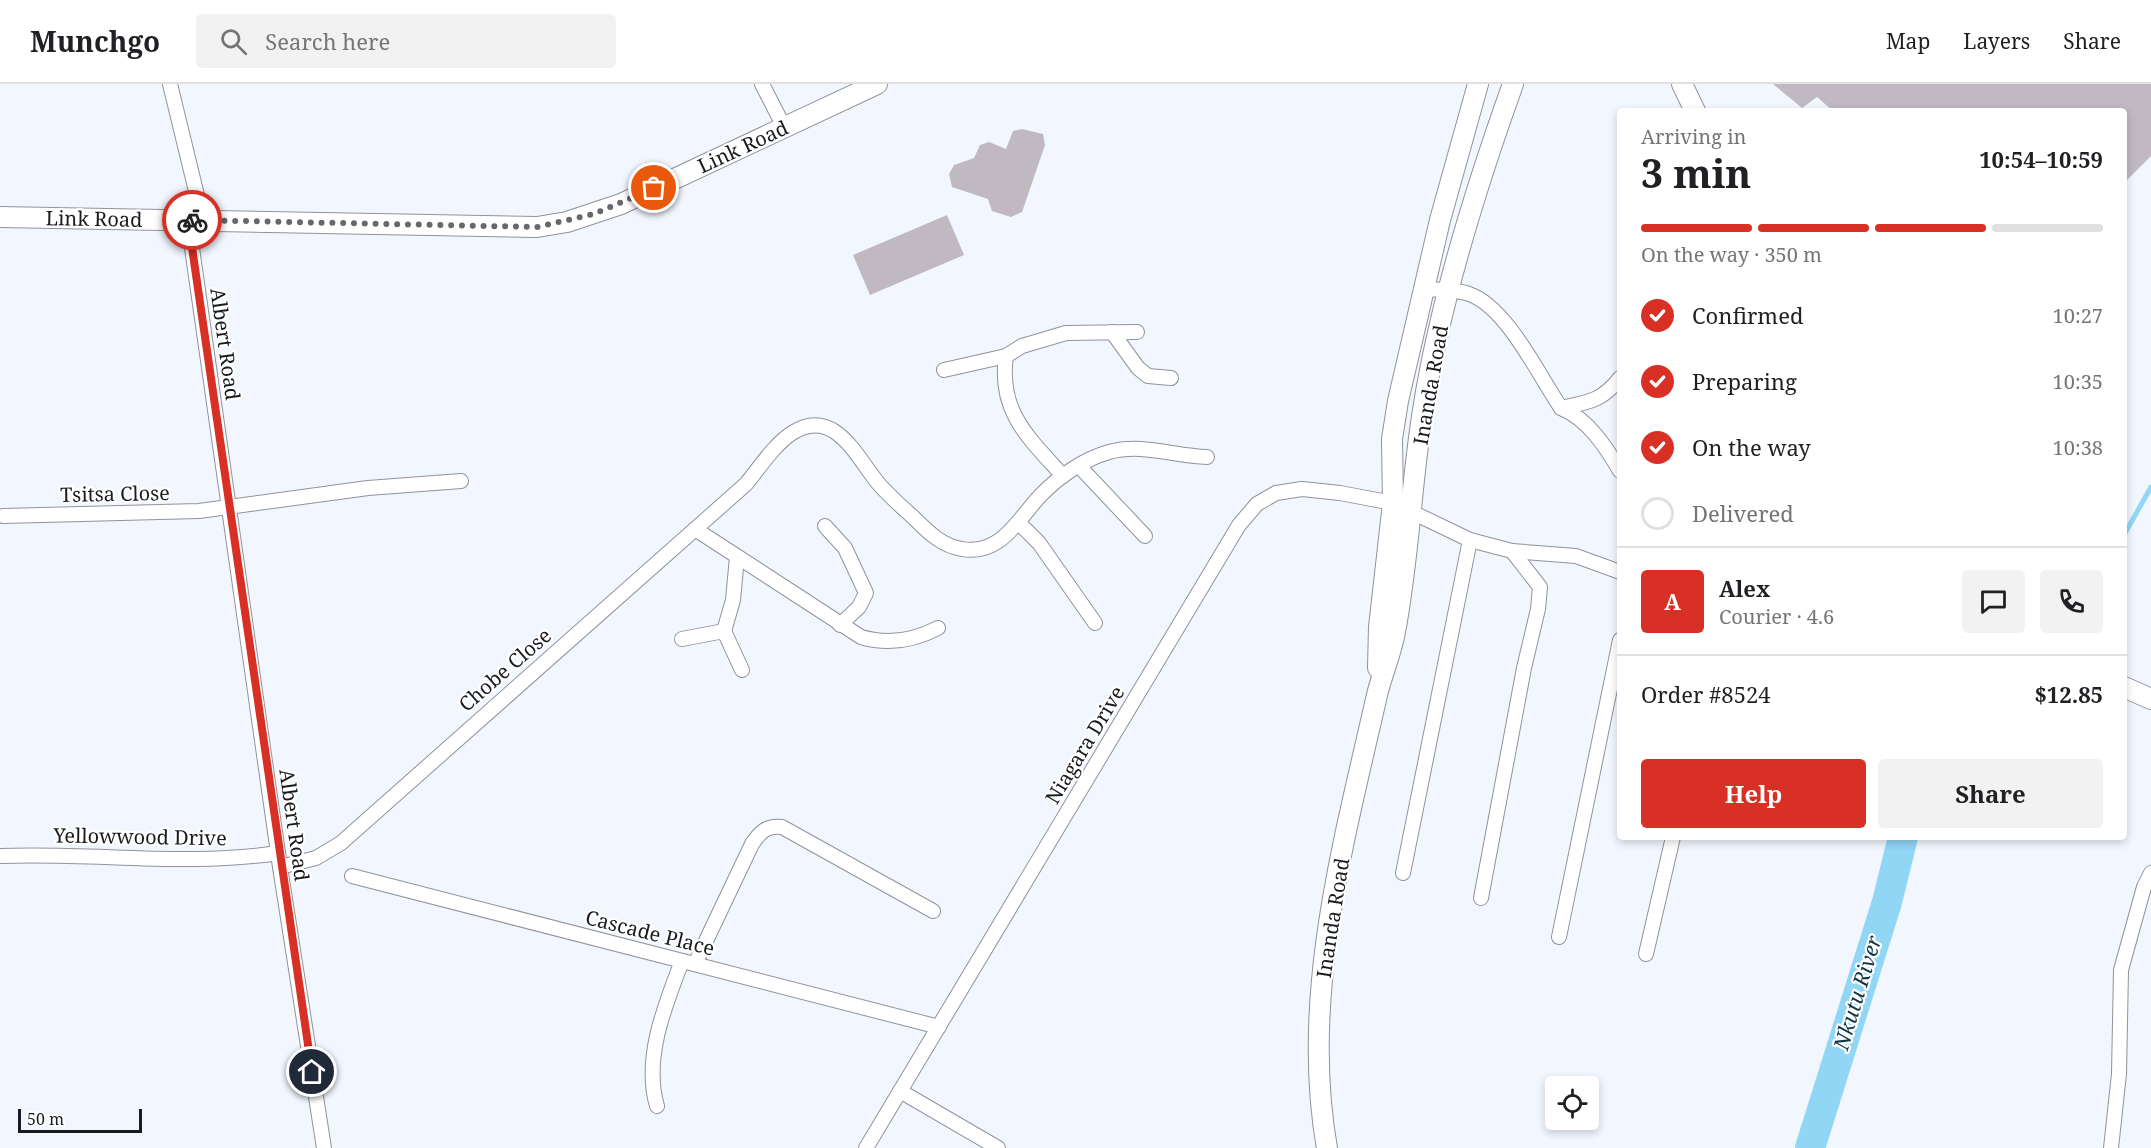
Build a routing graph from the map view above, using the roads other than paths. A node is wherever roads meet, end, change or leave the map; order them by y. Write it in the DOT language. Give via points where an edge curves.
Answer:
graph roads {
  1 [pos="170,84"];
  2 [pos="762,84"];
  3 [pos="877,84"];
  4 [pos="1478,84"];
  5 [pos="1513,84"];
  6 [pos="1673,84"];
  7 [pos="1689,98"];
  8 [pos="784,128"];
  9 [pos="0,217"];
  10 [pos="195,220"];
  11 [pos="1423,289"];
  12 [pos="1449,292"];
  13 [pos="1112,332"];
  14 [pos="1137,332"];
  15 [pos="1006,356"];
  16 [pos="944,370"];
  17 [pos="1171,378"];
  18 [pos="1617,382"];
  19 [pos="1561,408"];
  20 [pos="1207,457"];
  21 [pos="1079,466"];
  22 [pos="1617,467"];
  23 [pos="1063,476"];
  24 [pos="461,481"];
  25 [pos="1393,502"];
  26 [pos="229,508"];
  27 [pos="1412,511"];
  28 [pos="3,516"];
  29 [pos="1019,523"];
  30 [pos="825,526"];
  31 [pos="695,528"];
  32 [pos="1145,536"];
  33 [pos="1470,540"];
  34 [pos="1512,551"];
  35 [pos="737,557"];
  36 [pos="1617,571"];
  37 [pos="1095,623"];
  38 [pos="840,625"];
  39 [pos="938,628"];
  40 [pos="724,631"];
  41 [pos="682,639"];
  42 [pos="1617,655"];
  43 [pos="742,670"];
  44 [pos="2127,688"];
  45 [pos="1378,692"];
  46 [pos="2151,699"];
  47 [pos="1671,840"];
  48 [pos="0,855"];
  49 [pos="279,860"];
  50 [pos="1403,873"];
  51 [pos="2151,873"];
  52 [pos="352,876"];
  53 [pos="1481,898"];
  54 [pos="933,910"];
  55 [pos="1559,937"];
  56 [pos="1646,954"];
  57 [pos="688,962"];
  58 [pos="939,1027"];
  59 [pos="900,1090"];
  60 [pos="657,1106"];
  61 [pos="324,1148"];
  62 [pos="866,1148"];
  63 [pos="998,1148"];
  64 [pos="1327,1148"];
  65 [pos="2110,1148"];
  1 -- 10 [label="street, Albert Road"];
  2 -- 8 [label="street"];
  3 -- 8 [label="street, Link Road"];
  4 -- 11 [label="street, Inanda Road"];
  5 -- 12 [label="street, Inanda Road"];
  6 -- 7 [label="street"];
  8 -- 10 [label="street, Link Road" via="621,204 567,222 477,227"];
  9 -- 10 [label="street, Link Road"];
  10 -- 26 [label="street, Albert Road"];
  11 -- 12 [label="street"];
  11 -- 25 [label="street, Inanda Road" via="1392,439"];
  12 -- 19 [label="street" via="1480,298 1499,315"];
  12 -- 27 [label="street, Inanda Road" via="1423,410"];
  13 -- 14 [label="street"];
  13 -- 15 [label="street" via="1065,333"];
  13 -- 17 [label="street" via="1148,376"];
  15 -- 16 [label="street"];
  15 -- 23 [label="street" via="1005,388 1018,424"];
  18 -- 19 [label="street" via="1608,393"];
  19 -- 22 [label="street" via="1575,414"];
  20 -- 21 [label="street, Chobe Close" via="1142,448 1107,453"];
  21 -- 23 [label="street, Chobe Close"];
  21 -- 32 [label="street"];
  23 -- 29 [label="street, Chobe Close" via="1040,496"];
  24 -- 26 [label="street" via="368,488"];
  25 -- 27 [label="street, Niagara Drive"];
  25 -- 45 [label="street, Inanda Road" via="1379,627"];
  25 -- 58 [label="street, Niagara Drive" via="1302,489 1276,493 1257,504"];
  26 -- 28 [label="street, Tsitsa Close"];
  26 -- 49 [label="street, Albert Road"];
  27 -- 33 [label="street, Niagara Drive"];
  27 -- 45 [label="street, Inanda Road" via="1394,636"];
  29 -- 31 [label="street, Chobe Close" via="986,548 964,550 945,545 879,485 842,435 818,426 803,427 790,435 747,484"];
  29 -- 37 [label="street" via="1039,543"];
  30 -- 38 [label="street" via="845,548 866,593 859,607"];
  31 -- 35 [label="street"];
  31 -- 49 [label="street, Chobe Close" via="341,843 316,858"];
  33 -- 34 [label="street, Niagara Drive"];
  33 -- 50 [label="street"];
  34 -- 36 [label="street, Niagara Drive" via="1576,556"];
  34 -- 53 [label="street" via="1540,587"];
  35 -- 38 [label="street"];
  35 -- 40 [label="street" via="733,600"];
  38 -- 39 [label="street" via="861,637 888,642 917,639"];
  40 -- 41 [label="street"];
  40 -- 43 [label="street"];
  42 -- 55 [label="street"];
  44 -- 46 [label="street"];
  45 -- 64 [label="street, Inanda Road" via="1326,949 1320,1067"];
  47 -- 56 [label="street"];
  48 -- 49 [label="street, Yellowwood Drive"];
  49 -- 61 [label="street, Albert Road"];
  51 -- 65 [label="street" via="2121,970 2119,1074"];
  52 -- 57 [label="street, Cascade Place"];
  54 -- 57 [label="street" via="828,851 774,826 759,833 752,844"];
  57 -- 58 [label="street, Cascade Place"];
  57 -- 60 [label="street" via="673,983 650,1070"];
  58 -- 59 [label="street, Niagara Drive"];
  59 -- 62 [label="street, Niagara Drive"];
  59 -- 63 [label="street"];
}
